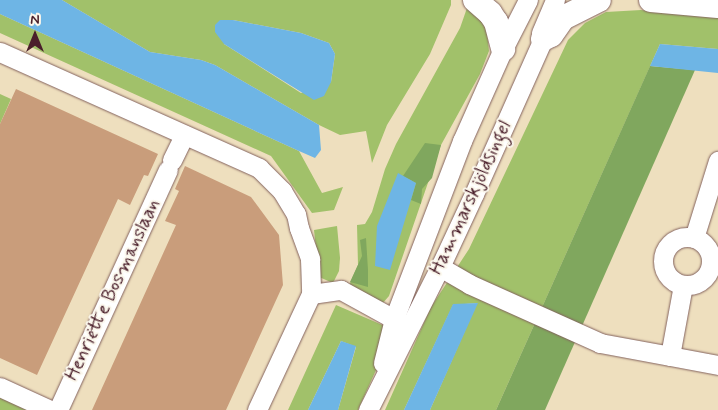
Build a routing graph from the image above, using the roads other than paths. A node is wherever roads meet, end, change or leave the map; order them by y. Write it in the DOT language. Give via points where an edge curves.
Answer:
graph roads {
  1 [pos="475,0"];
  2 [pos="528,0"];
  3 [pos="555,0"];
  4 [pos="599,0"];
  5 [pos="651,0"];
  6 [pos="718,6"];
  7 [pos="543,39"];
  8 [pos="503,49"];
  9 [pos="0,52"];
  10 [pos="184,135"];
  11 [pos="718,160"];
  12 [pos="694,238"];
  13 [pos="440,267"];
  14 [pos="684,285"];
  15 [pos="311,294"];
  16 [pos="401,323"];
  17 [pos="670,356"];
  18 [pos="718,365"];
  19 [pos="0,388"];
  20 [pos="372,402"];
  21 [pos="50,410"];
  22 [pos="58,410"];
  23 [pos="257,410"];
  1 -- 8 [label="main road" via="496,22"];
  2 -- 8 [label="street, Hammarskjöldsingel"];
  3 -- 7 [label="street, Hammarskjöldsingel" via="541,33"];
  4 -- 7 [label="main road" via="563,18 551,35"];
  5 -- 6 [label="main road"];
  7 -- 13 [label="street, Hammarskjöldsingel"];
  8 -- 16 [label="street, Hammarskjöldsingel" via="462,141"];
  9 -- 10 [label="street"];
  10 -- 15 [label="street" via="259,168 282,191 296,214 310,259"];
  10 -- 22 [label="street, Henriëtte Bosmanslaan"];
  11 -- 12 [label="street"];
  12 -- 14 [label="street" via="710,251 712,261 710,270 699,282"];
  12 -- 14 [label="street" via="673,242 664,254 668,276"];
  13 -- 16 [label="street, Hammarskjöldsingel"];
  13 -- 17 [label="street" via="469,284 600,342"];
  14 -- 17 [label="street"];
  15 -- 16 [label="street" via="341,290"];
  15 -- 23 [label="street"];
  16 -- 20 [label="street, Hammarskjöldsingel"];
  17 -- 18 [label="street"];
  19 -- 21 [label="street"];
}
